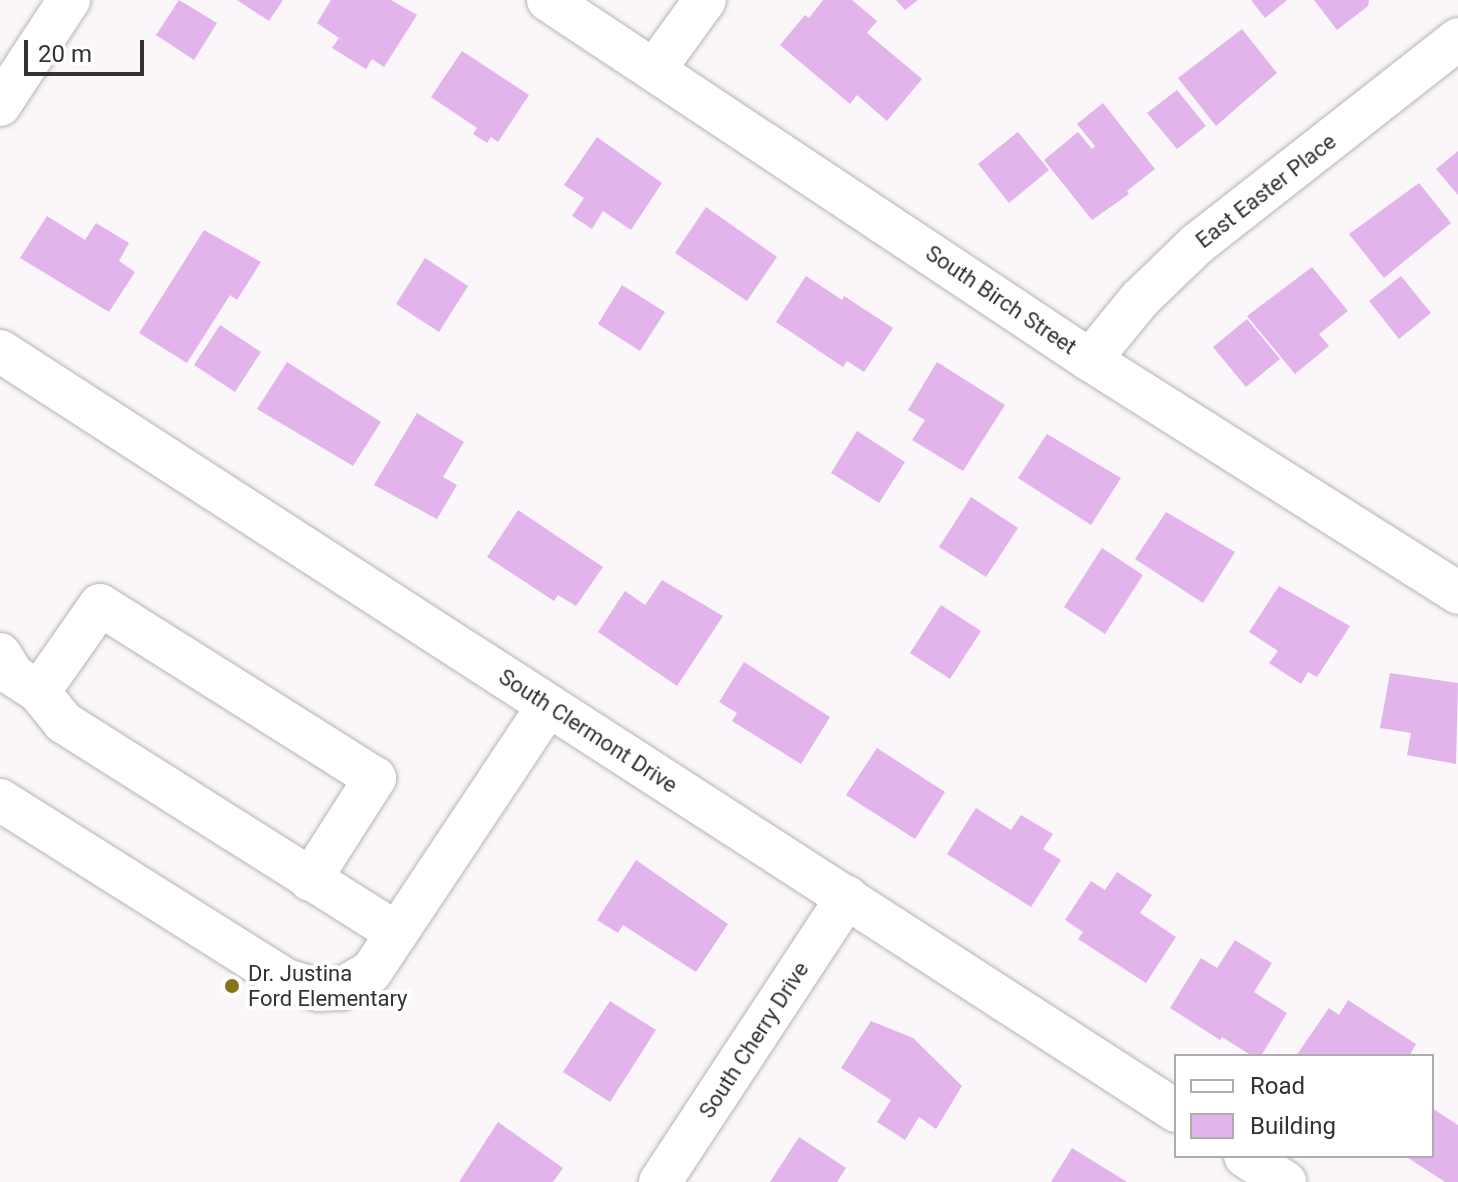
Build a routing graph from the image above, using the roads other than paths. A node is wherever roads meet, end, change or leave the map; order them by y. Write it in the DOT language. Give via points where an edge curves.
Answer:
graph roads {
  1 [pos="69,0"];
  2 [pos="548,0"];
  3 [pos="705,0"];
  4 [pos="1458,39"];
  5 [pos="655,69"];
  6 [pos="0,105"];
  7 [pos="0,351"];
  8 [pos="1090,360"];
  9 [pos="1458,593"];
  10 [pos="0,654"];
  11 [pos="39,692"];
  12 [pos="548,706"];
  13 [pos="0,800"];
  14 [pos="310,880"];
  15 [pos="847,897"];
  16 [pos="397,933"];
  17 [pos="1174,1110"];
  18 [pos="1248,1158"];
  19 [pos="660,1182"];
  20 [pos="1285,1182"];
  1 -- 6 [label="street"];
  2 -- 5 [label="street, South Birch Street"];
  3 -- 5 [label="street"];
  4 -- 8 [label="street, East Easter Place" via="1197,244 1140,299"];
  5 -- 8 [label="street, South Birch Street"];
  7 -- 12 [label="street, South Clermont Drive"];
  8 -- 9 [label="street, South Birch Street"];
  10 -- 11 [label="street" via="13,675"];
  11 -- 14 [label="street" via="63,722"];
  11 -- 14 [label="street" via="100,605 375,778"];
  12 -- 15 [label="street, South Clermont Drive"];
  12 -- 16 [label="street"];
  13 -- 16 [label="street" via="286,980 319,990 341,989 371,972"];
  14 -- 16 [label="street"];
  15 -- 17 [label="street, South Clermont Drive"];
  15 -- 19 [label="street, South Cherry Drive"];
  18 -- 20 [label="street"];
}
